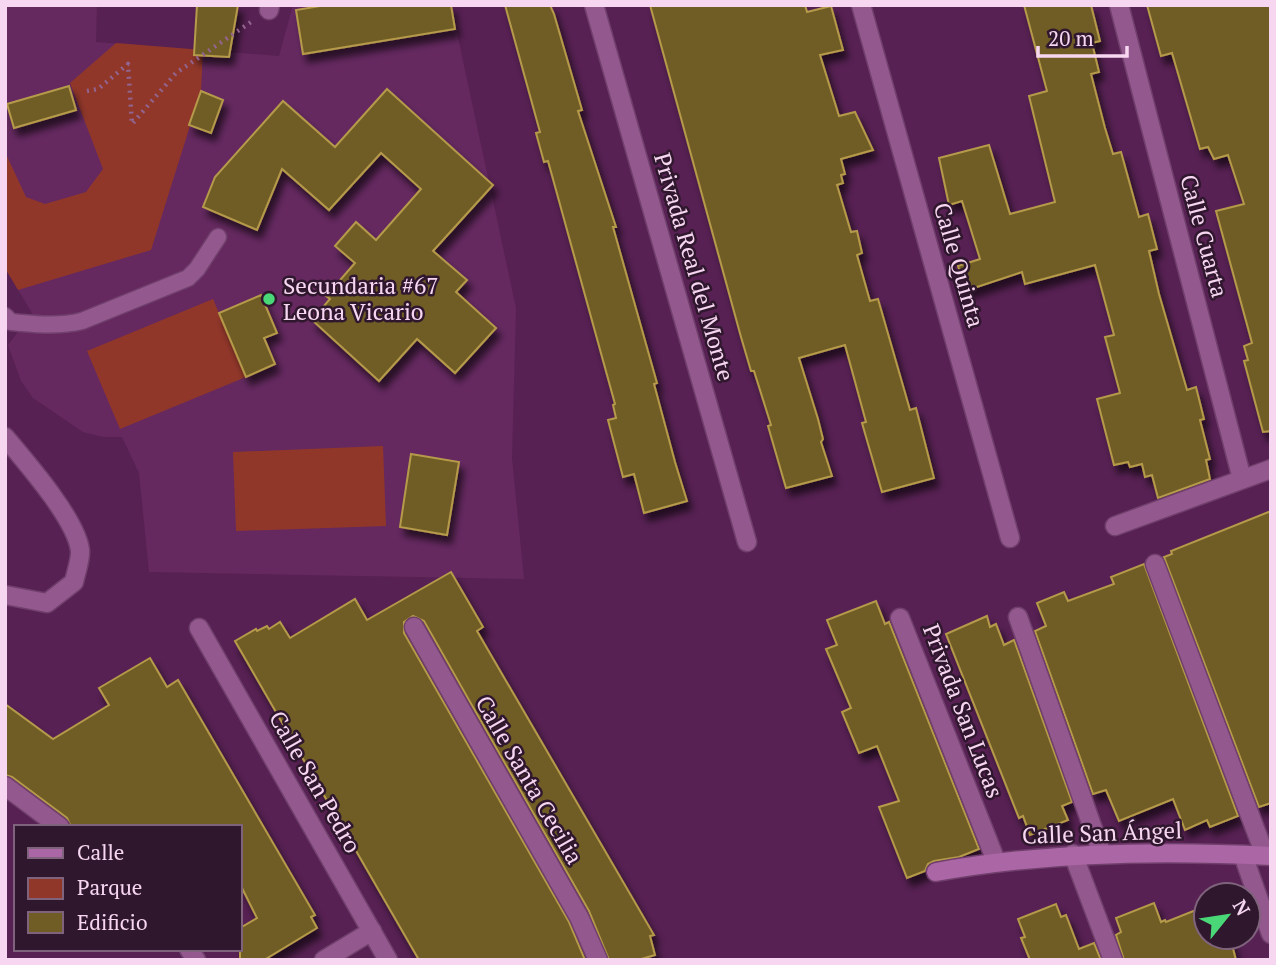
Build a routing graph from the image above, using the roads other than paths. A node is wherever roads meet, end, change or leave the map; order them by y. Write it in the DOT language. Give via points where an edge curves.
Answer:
graph roads {
  1 [pos="594,5"];
  2 [pos="861,5"];
  3 [pos="1119,5"];
  4 [pos="218,237"];
  5 [pos="8,319"];
  6 [pos="5,437"];
  7 [pos="1271,469"];
  8 [pos="1242,479"];
  9 [pos="1115,526"];
  10 [pos="1010,538"];
  11 [pos="747,542"];
  12 [pos="1155,564"];
  13 [pos="5,595"];
  14 [pos="1018,617"];
  15 [pos="900,618"];
  16 [pos="414,627"];
  17 [pos="199,628"];
  18 [pos="5,786"];
  19 [pos="57,825"];
  20 [pos="1073,854"];
  21 [pos="1102,854"];
  22 [pos="1243,855"];
  23 [pos="1268,856"];
  24 [pos="996,861"];
  25 [pos="936,872"];
  26 [pos="372,931"];
  27 [pos="1271,934"];
  28 [pos="324,960"];
  29 [pos="388,960"];
  30 [pos="597,960"];
  31 [pos="1112,960"];
  1 -- 11 [label="street, Privada Real del Monte"];
  2 -- 10 [label="street, Calle Quinta"];
  3 -- 8 [label="street, Calle Cuarta"];
  4 -- 5 [label="lane" via="197,269 175,286 64,326"];
  6 -- 13 [label="street" via="75,533 80,552 74,582 47,603"];
  7 -- 8 [label="street"];
  8 -- 9 [label="street"];
  12 -- 23 [label="street"];
  14 -- 21 [label="street"];
  15 -- 24 [label="street, Privada San Lucas"];
  16 -- 30 [label="street, Calle Santa Cecilia" via="579,917"];
  17 -- 26 [label="street, Calle San Pedro"];
  18 -- 19 [label="street"];
  20 -- 21 [label="street, Calle San Ángel"];
  20 -- 24 [label="street, Calle San Ángel"];
  20 -- 31 [label="street"];
  21 -- 22 [label="street, Calle San Ángel"];
  22 -- 23 [label="street, Calle San Ángel"];
  22 -- 27 [label="street"];
  24 -- 25 [label="street, Calle San Ángel"];
  26 -- 28 [label="street"];
  26 -- 29 [label="street, Calle San Pedro"];
}
